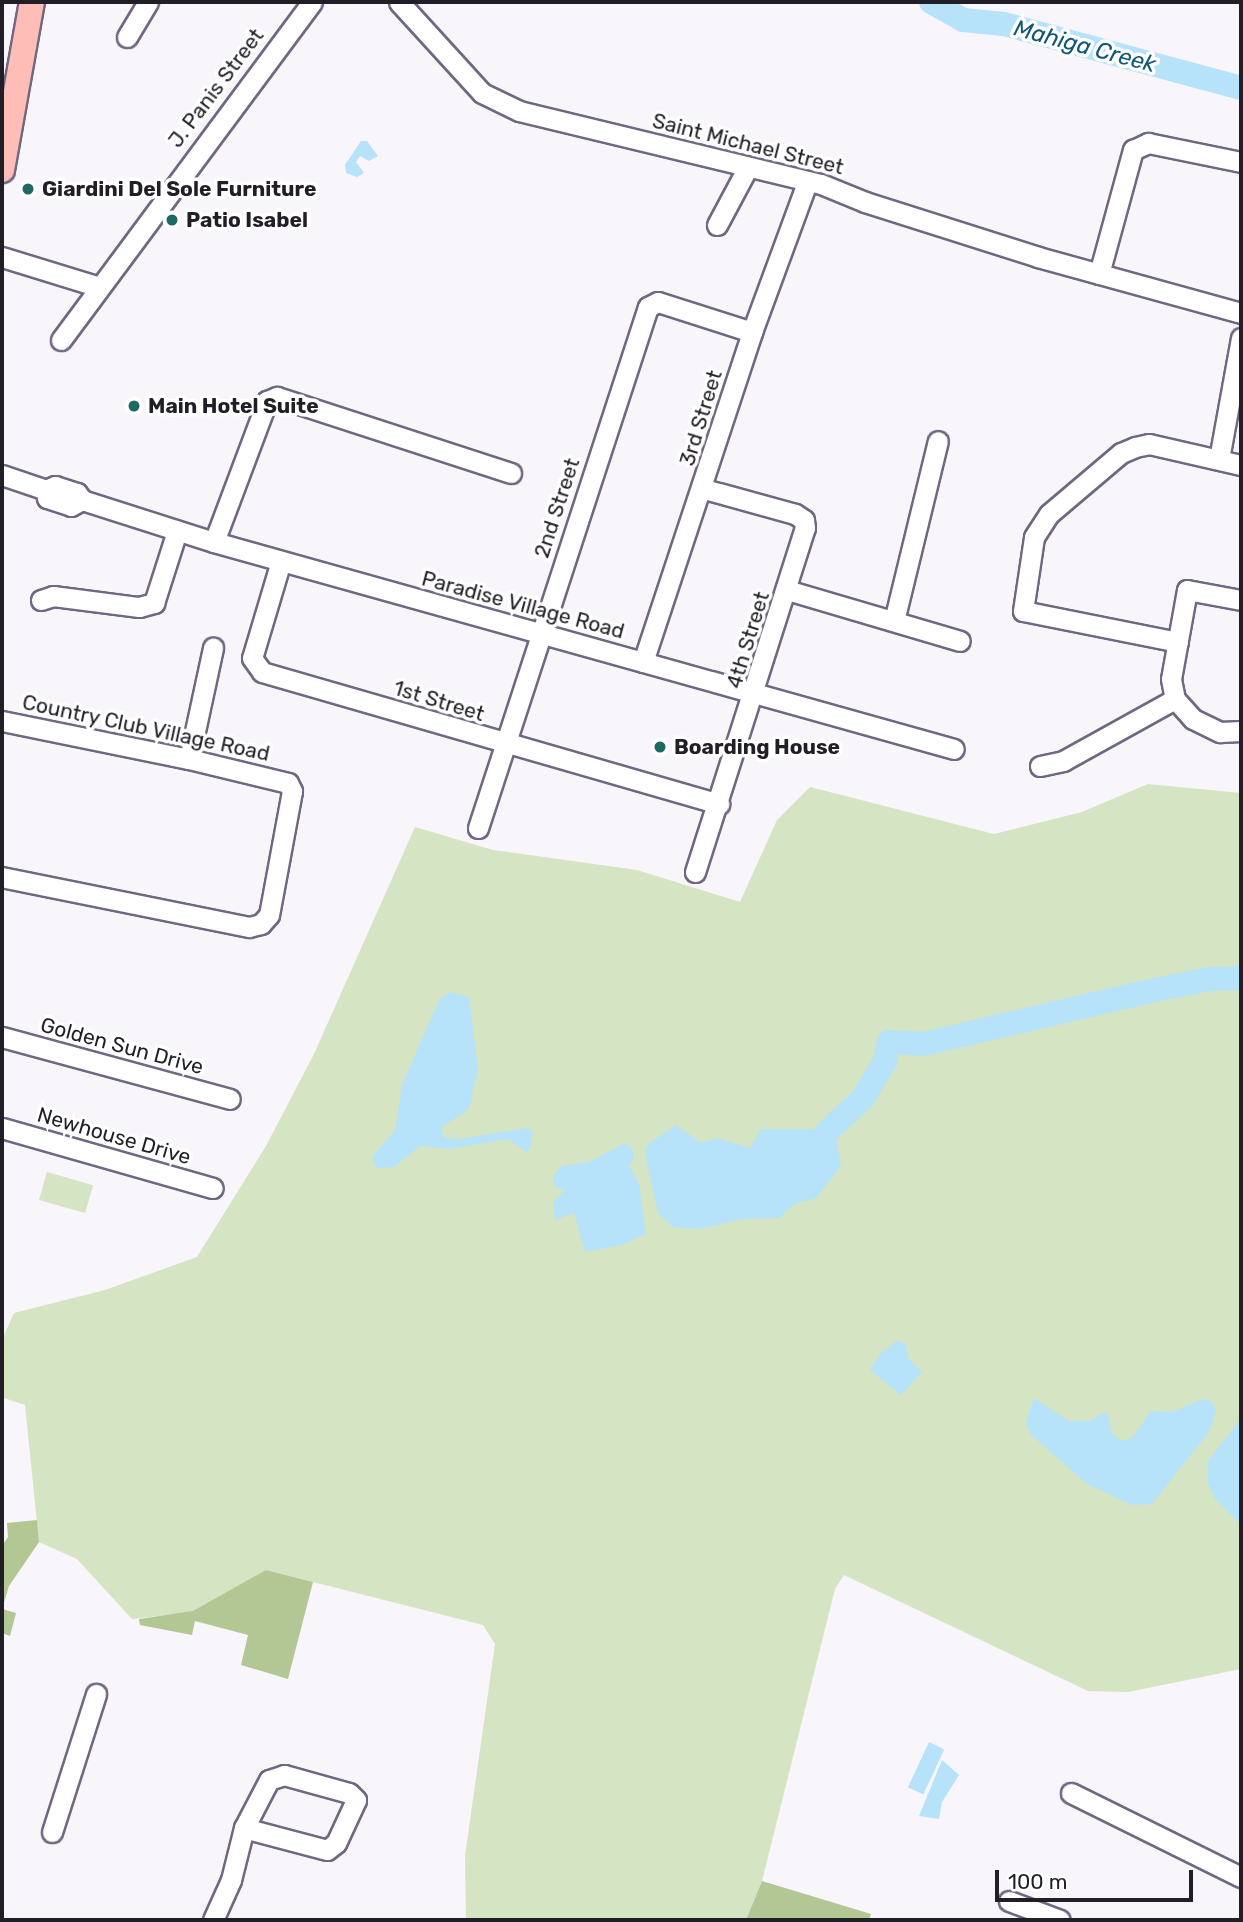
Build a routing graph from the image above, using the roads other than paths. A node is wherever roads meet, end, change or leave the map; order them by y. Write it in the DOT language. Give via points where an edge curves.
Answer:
graph roads {
  1 [pos="32,2"];
  2 [pos="148,2"];
  3 [pos="399,2"];
  4 [pos="305,4"];
  5 [pos="127,37"];
  6 [pos="1241,162"];
  7 [pos="748,166"];
  8 [pos="2,170"];
  9 [pos="804,188"];
  10 [pos="718,225"];
  11 [pos="2,257"];
  12 [pos="1099,274"];
  13 [pos="96,286"];
  14 [pos="1241,313"];
  15 [pos="751,332"];
  16 [pos="1241,338"];
  17 [pos="61,340"];
  18 [pos="938,441"];
  19 [pos="1219,459"];
  20 [pos="1241,465"];
  21 [pos="511,472"];
  22 [pos="2,475"];
  23 [pos="704,489"];
  24 [pos="177,531"];
  25 [pos="214,542"];
  26 [pos="281,561"];
  27 [pos="787,590"];
  28 [pos="41,600"];
  29 [pos="1241,600"];
  30 [pos="894,621"];
  31 [pos="539,635"];
  32 [pos="960,641"];
  33 [pos="1178,642"];
  34 [pos="214,648"];
  35 [pos="643,662"];
  36 [pos="755,692"];
  37 [pos="1175,699"];
  38 [pos="2,721"];
  39 [pos="1241,731"];
  40 [pos="506,745"];
  41 [pos="954,749"];
  42 [pos="189,759"];
  43 [pos="1040,766"];
  44 [pos="719,804"];
  45 [pos="478,828"];
  46 [pos="695,872"];
  47 [pos="2,877"];
  48 [pos="2,1037"];
  49 [pos="230,1099"];
  50 [pos="2,1128"];
  51 [pos="213,1188"];
  52 [pos="96,1694"];
  53 [pos="1071,1793"];
  54 [pos="244,1828"];
  55 [pos="52,1832"];
  56 [pos="1241,1877"];
  57 [pos="1009,1901"];
  58 [pos="213,1920"];
  59 [pos="1060,1920"];
  1 -- 8 [label="main road"];
  2 -- 5 [label="street"];
  3 -- 7 [label="street, Saint Michael Street" via="482,93 506,106"];
  4 -- 13 [label="street, J. Panis Street"];
  6 -- 12 [label="street" via="1148,143 1133,150"];
  7 -- 10 [label="street"];
  7 -- 12 [label="street, Saint Michael Street" via="849,192 865,202"];
  9 -- 15 [label="street, 3rd Street"];
  11 -- 13 [label="street"];
  12 -- 14 [label="street, Saint Michael Street"];
  13 -- 17 [label="street, J. Panis Street"];
  15 -- 23 [label="street, 3rd Street"];
  15 -- 31 [label="street, 2nd Street" via="658,302 648,307"];
  16 -- 19 [label="street"];
  18 -- 30 [label="street"];
  19 -- 20 [label="street"];
  19 -- 33 [label="street" via="1149,444 1121,453 1039,527 1023,611"];
  21 -- 25 [label="street" via="277,397 267,401"];
  22 -- 24 [label="street, Paradise Village Road" via="46,490 47,498 71,506 82,499"];
  23 -- 27 [label="street, 4th Street" via="804,520"];
  23 -- 35 [label="street, 3rd Street"];
  24 -- 25 [label="street, Paradise Village Road"];
  24 -- 28 [label="street" via="154,603 139,607 53,596"];
  25 -- 26 [label="street, Paradise Village Road"];
  26 -- 31 [label="street, Paradise Village Road"];
  26 -- 40 [label="street, 1st Street" via="252,658 255,666"];
  27 -- 30 [label="street"];
  27 -- 36 [label="street, 4th Street"];
  29 -- 33 [label="street" via="1190,590"];
  30 -- 32 [label="street"];
  31 -- 35 [label="street, Paradise Village Road"];
  31 -- 40 [label="street, 2nd Street"];
  33 -- 37 [label="street" via="1171,679"];
  34 -- 42 [label="street"];
  35 -- 36 [label="street, Paradise Village Road"];
  36 -- 41 [label="street, Paradise Village Road"];
  36 -- 44 [label="street, 4th Street"];
  37 -- 39 [label="street" via="1204,727 1220,733"];
  37 -- 43 [label="street" via="1063,761"];
  38 -- 42 [label="street, Country Club Village Road"];
  40 -- 44 [label="street, 1st Street"];
  40 -- 45 [label="street, 2nd Street"];
  42 -- 47 [label="street, Country Club Village Road" via="288,783 292,791 269,915 261,924 249,927"];
  44 -- 46 [label="street, 4th Street"];
  48 -- 49 [label="street, Golden Sun Drive"];
  50 -- 51 [label="street, Newhouse Drive"];
  52 -- 55 [label="street"];
  53 -- 56 [label="street"];
  54 -- 54 [label="street" via="327,1850 336,1843 356,1800 349,1793 276,1776"];
  54 -- 58 [label="street" via="231,1880"];
  57 -- 59 [label="street"];
}
